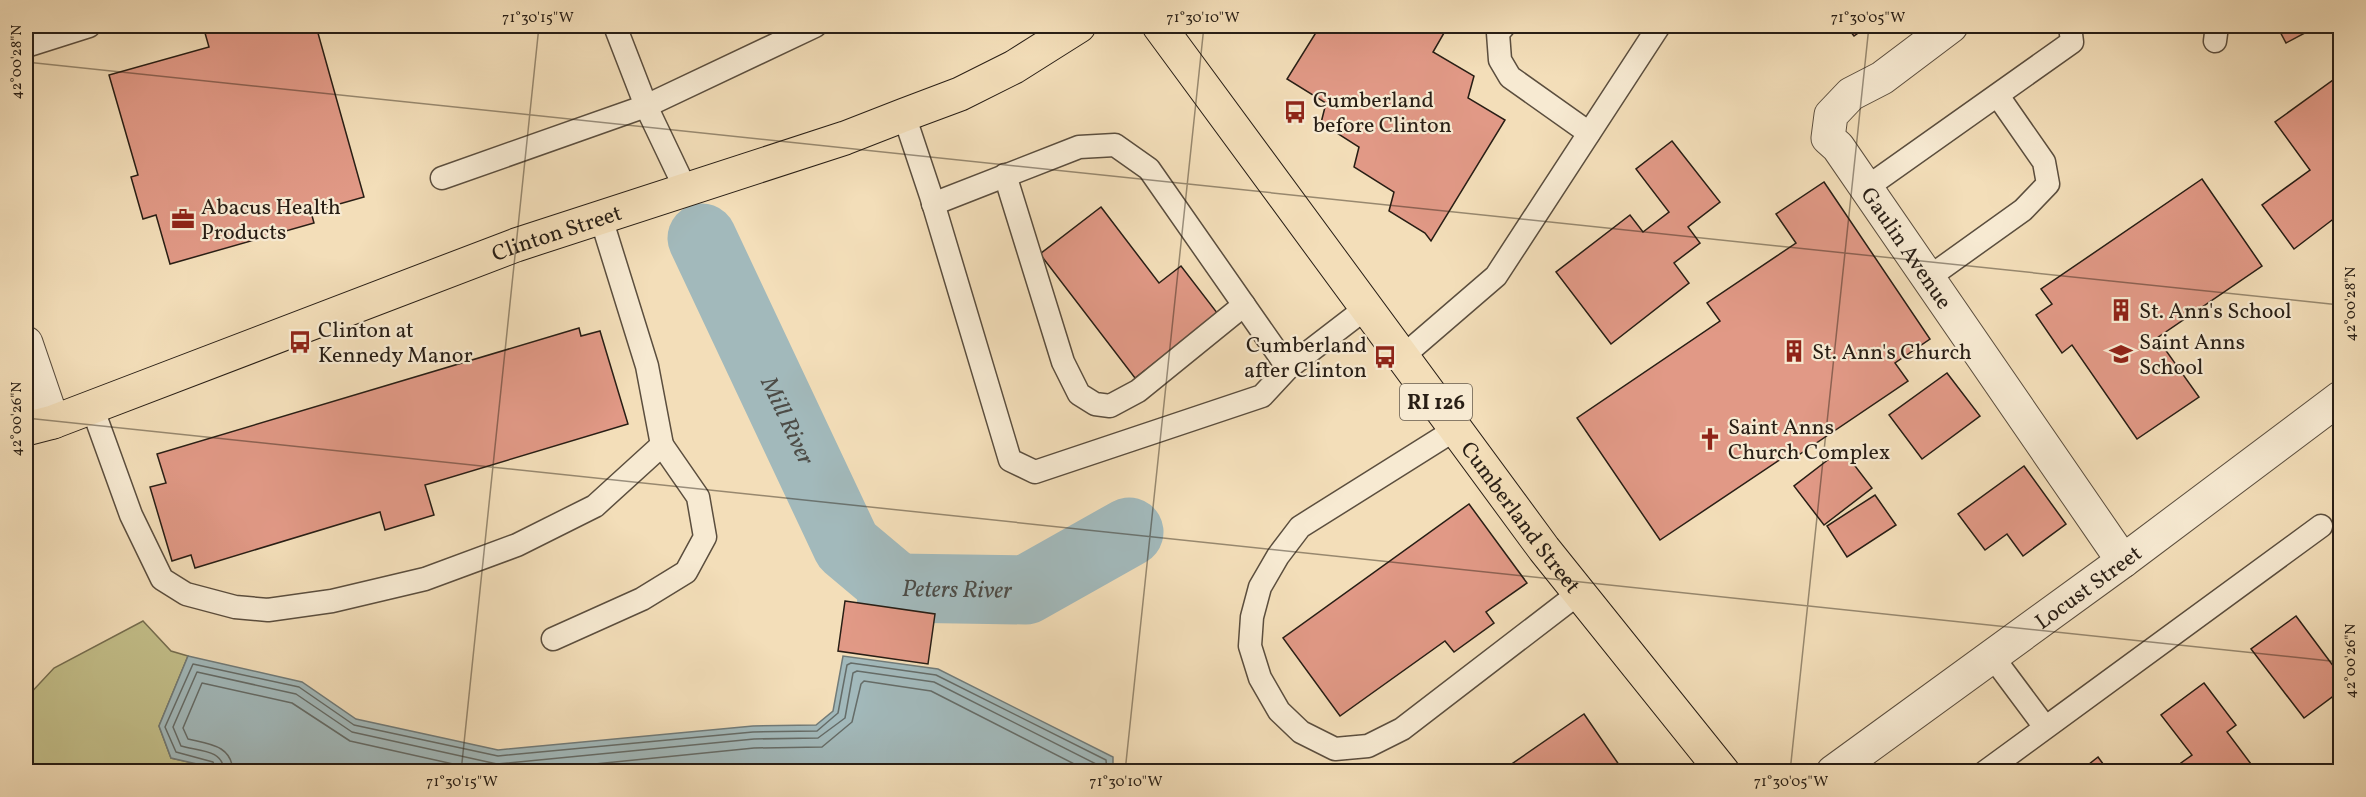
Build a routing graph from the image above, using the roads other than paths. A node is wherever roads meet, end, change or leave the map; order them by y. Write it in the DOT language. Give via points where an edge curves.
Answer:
graph roads {
  1 [pos="89,26"];
  2 [pos="615,26"];
  3 [pos="815,26"];
  4 [pos="1079,26"];
  5 [pos="1159,26"];
  6 [pos="1504,26"];
  7 [pos="1659,26"];
  8 [pos="1952,26"];
  9 [pos="2070,26"];
  10 [pos="26,46"];
  11 [pos="1998,96"];
  12 [pos="646,106"];
  13 [pos="904,115"];
  14 [pos="1589,133"];
  15 [pos="1005,176"];
  16 [pos="442,178"];
  17 [pos="1866,188"];
  18 [pos="686,190"];
  19 [pos="933,204"];
  20 [pos="601,218"];
  21 [pos="1928,278"];
  22 [pos="1244,305"];
  23 [pos="1366,308"];
  24 [pos="26,343"];
  25 [pos="1402,357"];
  26 [pos="1288,368"];
  27 [pos="2340,398"];
  28 [pos="92,407"];
  29 [pos="39,425"];
  30 [pos="1456,429"];
  31 [pos="662,445"];
  32 [pos="2321,525"];
  33 [pos="2123,561"];
  34 [pos="1579,593"];
  35 [pos="554,639"];
  36 [pos="1992,656"];
  37 [pos="2045,728"];
  38 [pos="1723,771"];
  39 [pos="1833,771"];
  40 [pos="1985,771"];
  1 -- 10 [label="lane"];
  2 -- 12 [label="lane"];
  3 -- 12 [label="lane"];
  4 -- 13 [label="main road, Clinton Street" via="1014,67 960,94"];
  5 -- 23 [label="main road, Cumberland Street / RI 126"];
  6 -- 14 [label="lane" via="1498,33 1500,60 1510,77"];
  7 -- 14 [label="lane"];
  8 -- 17 [label="street, Gaulin Avenue" via="1882,78 1851,94 1832,115 1828,138"];
  9 -- 11 [label="lane" via="2072,42"];
  11 -- 17 [label="lane"];
  11 -- 21 [label="lane" via="2044,162 2048,184 2023,210"];
  12 -- 16 [label="lane"];
  12 -- 18 [label="lane"];
  13 -- 18 [label="main road, Clinton Street"];
  13 -- 19 [label="lane"];
  14 -- 25 [label="lane" via="1496,276"];
  15 -- 19 [label="lane"];
  15 -- 22 [label="lane" via="1078,147 1115,145 1149,169"];
  15 -- 22 [label="lane" via="1063,362 1079,394 1095,404 1110,406 1138,392"];
  17 -- 21 [label="street, Gaulin Avenue"];
  18 -- 20 [label="main road, Clinton Street"];
  19 -- 26 [label="lane" via="1010,460 1035,472 1262,396"];
  20 -- 28 [label="main road, Clinton Street" via="516,245"];
  20 -- 31 [label="lane" via="647,366"];
  21 -- 33 [label="street, Gaulin Avenue"];
  22 -- 26 [label="lane"];
  23 -- 25 [label="main road, Cumberland Street / RI 126"];
  23 -- 26 [label="lane"];
  24 -- 29 [label="street"];
  25 -- 30 [label="main road, Cumberland Street / RI 126"];
  27 -- 33 [label="street, Locust Street"];
  28 -- 29 [label="main road, Clinton Street"];
  28 -- 31 [label="lane" via="131,516 162,579 186,594 235,607 268,610 332,602 425,579 518,544 595,506"];
  30 -- 34 [label="main road, Cumberland Street / RI 126"];
  30 -- 34 [label="lane" via="1300,527 1278,556 1260,587 1252,616 1250,646 1260,678 1279,711 1301,732 1335,748 1368,746 1402,729"];
  31 -- 35 [label="lane" via="698,497 705,537 686,572 642,599"];
  32 -- 37 [label="lane"];
  33 -- 36 [label="street, Locust Street"];
  34 -- 38 [label="main road, Cumberland Street / RI 126"];
  36 -- 37 [label="lane"];
  36 -- 39 [label="street, Locust Street"];
  37 -- 40 [label="lane"];
}
